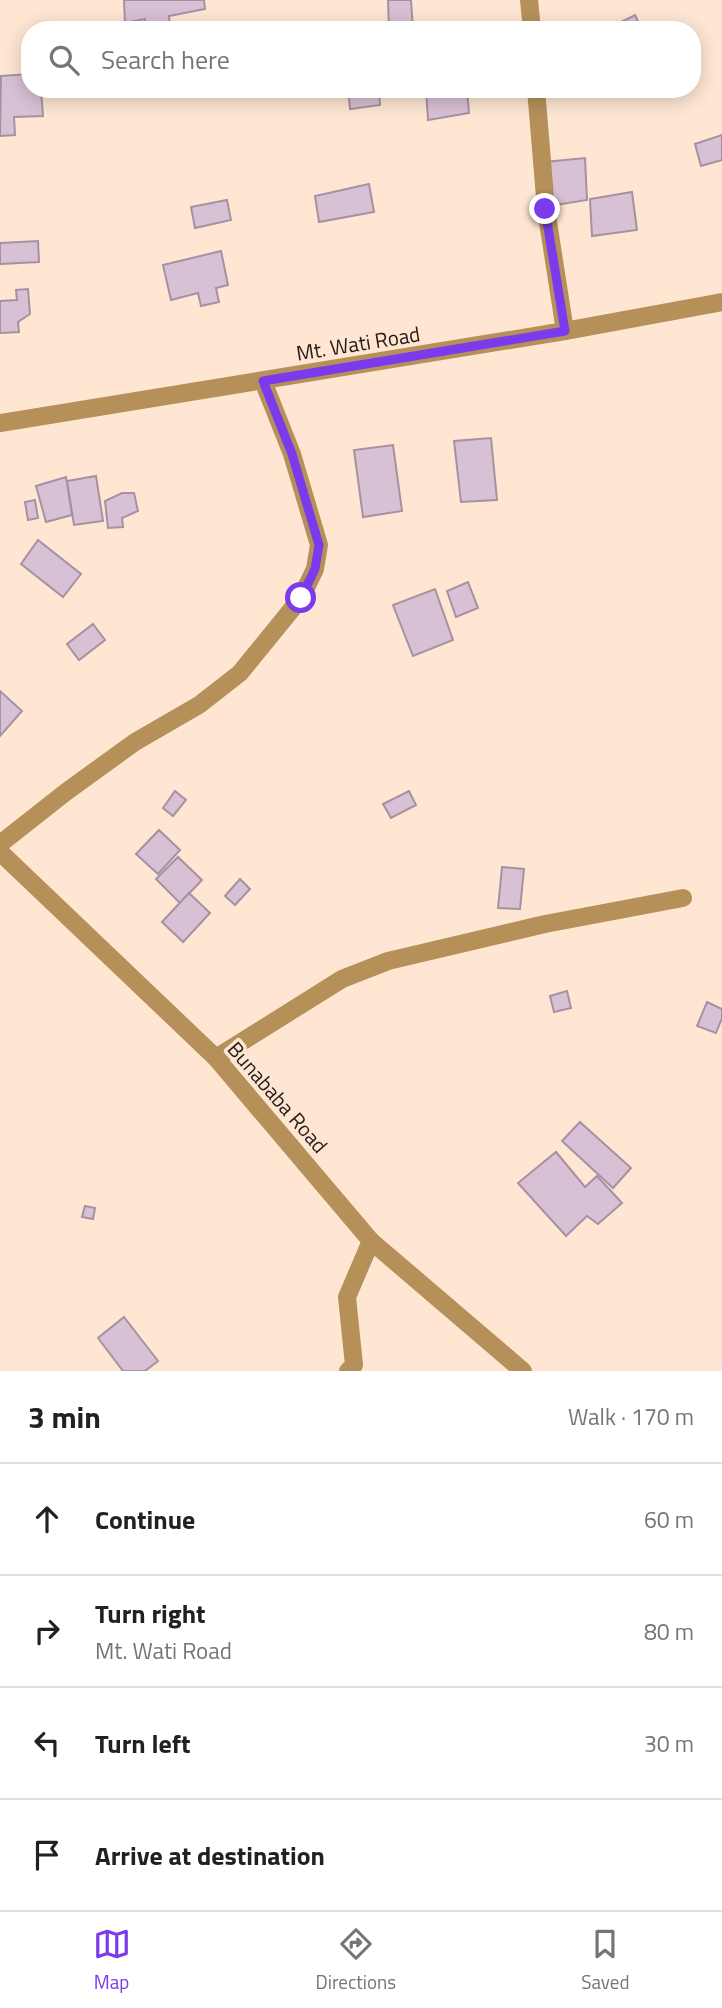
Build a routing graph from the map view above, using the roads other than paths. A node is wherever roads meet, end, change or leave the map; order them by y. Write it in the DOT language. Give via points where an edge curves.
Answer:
graph roads {
  1 [pos="529,0"];
  2 [pos="531,21"];
  3 [pos="537,98"];
  4 [pos="722,302"];
  5 [pos="565,331"];
  6 [pos="263,381"];
  7 [pos="0,423"];
  8 [pos="0,844"];
  9 [pos="0,852"];
  10 [pos="683,898"];
  11 [pos="215,1058"];
  12 [pos="371,1241"];
  13 [pos="348,1371"];
  14 [pos="523,1371"];
  1 -- 2 [label="street"];
  3 -- 5 [label="street" via="545,209"];
  4 -- 5 [label="street, Mt. Wati Road"];
  5 -- 6 [label="street, Mt. Wati Road"];
  6 -- 7 [label="street, Mt. Wati Road"];
  6 -- 8 [label="street" via="292,454 319,545 315,569 301,598 240,673 199,705 135,742"];
  9 -- 11 [label="street, Bunababa Road"];
  10 -- 11 [label="street" via="388,961 342,979"];
  11 -- 12 [label="street, Bunababa Road"];
  12 -- 13 [label="street" via="347,1297 354,1365"];
  12 -- 14 [label="street, Bunababa Road"];
}
